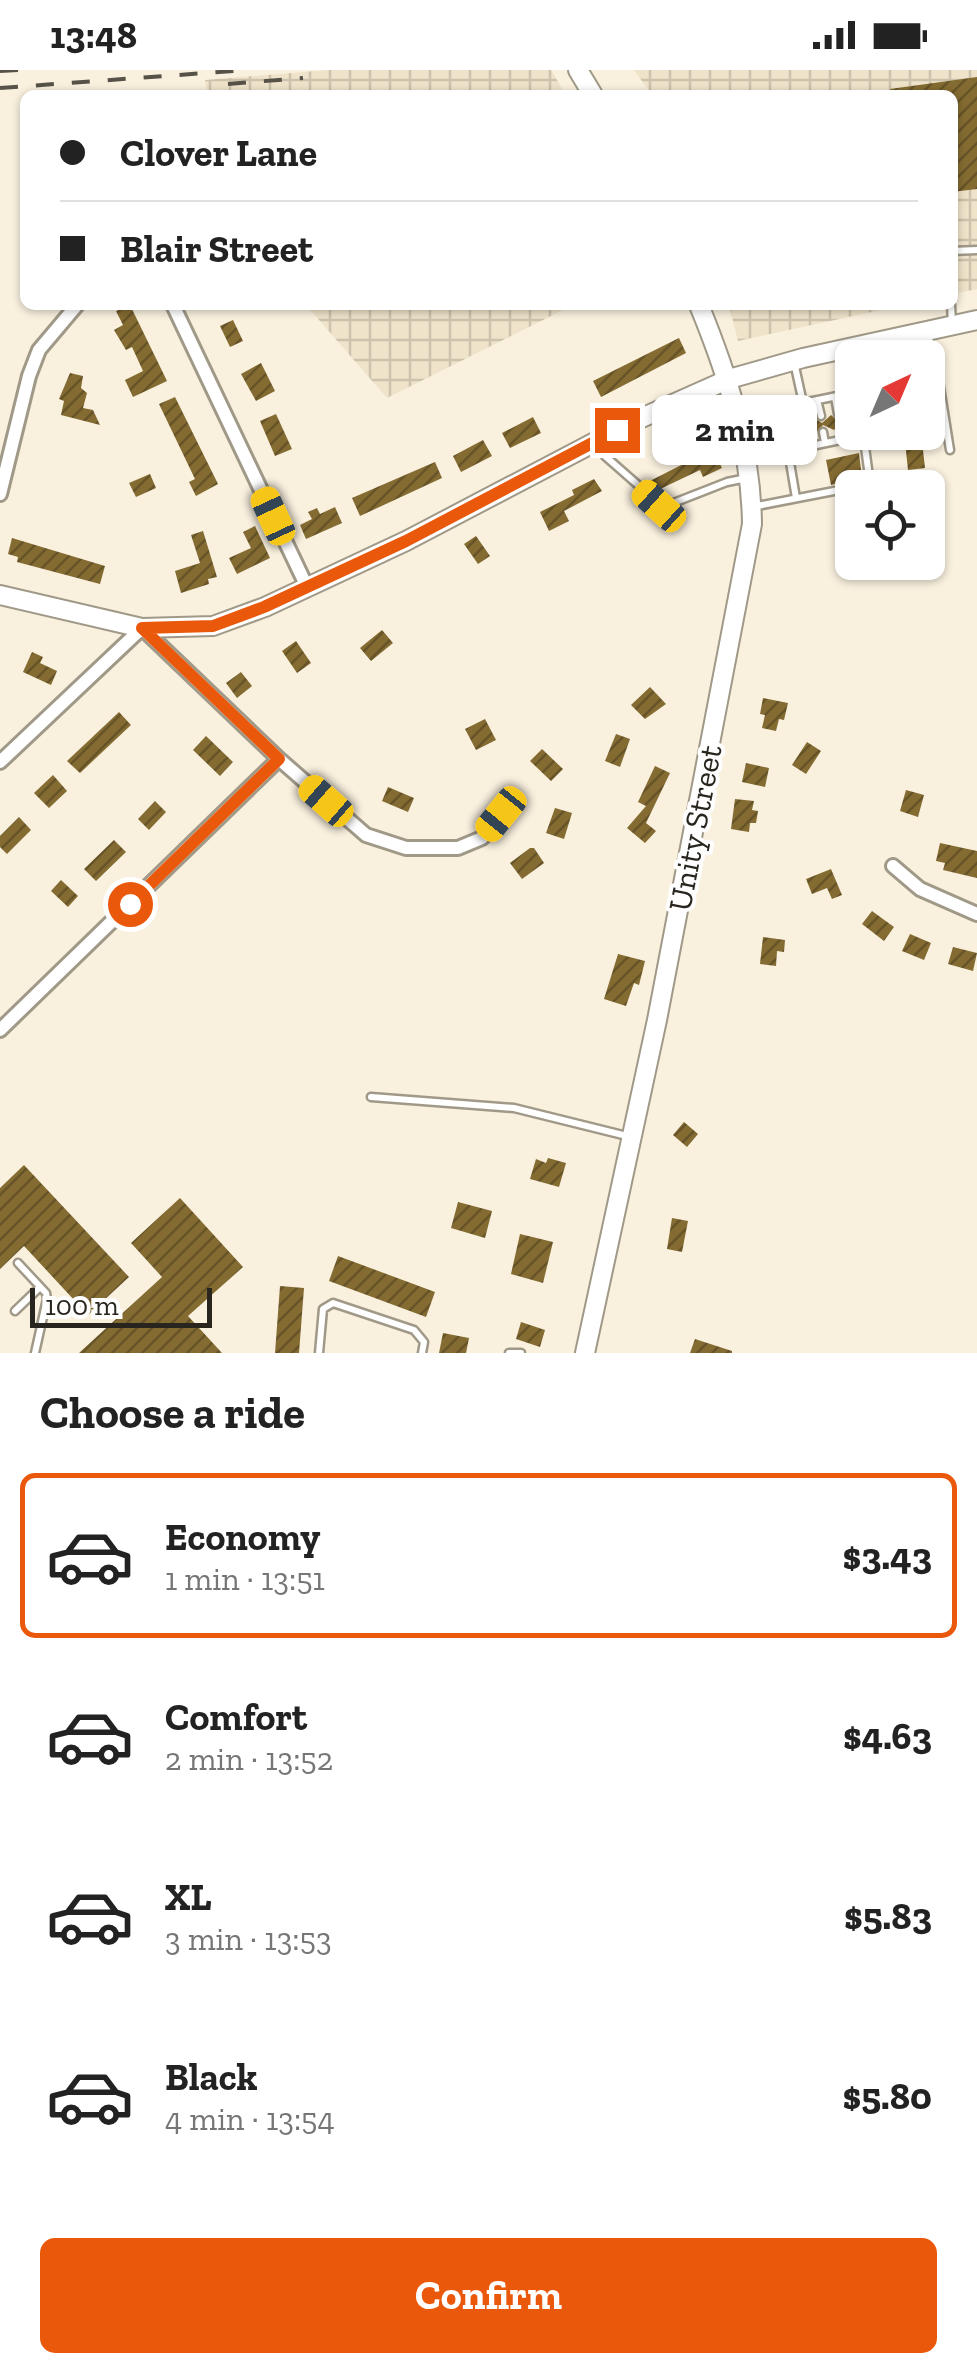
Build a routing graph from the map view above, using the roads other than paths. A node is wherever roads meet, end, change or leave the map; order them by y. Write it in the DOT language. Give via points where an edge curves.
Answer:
graph roads {
  1 [pos="73,310"];
  2 [pos="175,310"];
  3 [pos="701,310"];
  4 [pos="951,310"];
  5 [pos="977,320"];
  6 [pos="952,325"];
  7 [pos="926,331"];
  8 [pos="884,340"];
  9 [pos="835,351"];
  10 [pos="794,361"];
  11 [pos="729,378"];
  12 [pos="835,396"];
  13 [pos="817,400"];
  14 [pos="803,404"];
  15 [pos="821,416"];
  16 [pos="823,432"];
  17 [pos="785,433"];
  18 [pos="597,441"];
  19 [pos="835,442"];
  20 [pos="825,444"];
  21 [pos="744,448"];
  22 [pos="867,450"];
  23 [pos="950,450"];
  24 [pos="788,451"];
  25 [pos="751,477"];
  26 [pos="0,494"];
  27 [pos="796,498"];
  28 [pos="752,507"];
  29 [pos="307,587"];
  30 [pos="0,595"];
  31 [pos="142,628"];
  32 [pos="279,759"];
  33 [pos="0,762"];
  34 [pos="501,814"];
  35 [pos="893,866"];
  36 [pos="977,914"];
  37 [pos="0,1030"];
  38 [pos="371,1098"];
  39 [pos="632,1138"];
  40 [pos="18,1263"];
  41 [pos="40,1287"];
  42 [pos="14,1311"];
  43 [pos="34,1353"];
  44 [pos="318,1353"];
  45 [pos="422,1353"];
  46 [pos="508,1353"];
  47 [pos="521,1353"];
  48 [pos="585,1353"];
  1 -- 26 [label="street" via="39,350"];
  2 -- 29 [label="street"];
  3 -- 11 [label="street, Unity Street"];
  4 -- 6 [label="lane"];
  5 -- 6 [label="street"];
  6 -- 7 [label="street"];
  7 -- 8 [label="street"];
  7 -- 23 [label="lane"];
  9 -- 10 [label="street"];
  10 -- 11 [label="street"];
  10 -- 14 [label="lane"];
  11 -- 18 [label="street"];
  11 -- 21 [label="street, Unity Street"];
  12 -- 13 [label="lane"];
  13 -- 14 [label="lane"];
  13 -- 15 [label="lane"];
  14 -- 17 [label="lane"];
  16 -- 20 [label="lane"];
  17 -- 21 [label="lane"];
  17 -- 24 [label="lane"];
  18 -- 25 [label="lane" via="662,507"];
  18 -- 29 [label="street"];
  19 -- 20 [label="lane"];
  20 -- 24 [label="lane"];
  21 -- 25 [label="street, Unity Street"];
  22 -- 27 [label="lane" via="872,483"];
  24 -- 27 [label="lane"];
  25 -- 28 [label="street, Unity Street"];
  27 -- 28 [label="lane"];
  28 -- 39 [label="street, Unity Street" via="743,584"];
  29 -- 31 [label="street" via="213,626"];
  30 -- 31 [label="street"];
  31 -- 32 [label="street"];
  31 -- 33 [label="street"];
  32 -- 34 [label="street" via="350,822 386,843 424,851 458,848 482,838"];
  32 -- 37 [label="street"];
  35 -- 36 [label="street" via="920,889"];
  38 -- 39 [label="lane" via="514,1108"];
  39 -- 48 [label="street, Unity Street"];
  40 -- 41 [label="lane"];
  41 -- 42 [label="lane"];
  41 -- 43 [label="lane" via="47,1299"];
  44 -- 45 [label="lane" via="323,1309 333,1304 414,1330 424,1342"];
  46 -- 47 [label="lane"];
}
